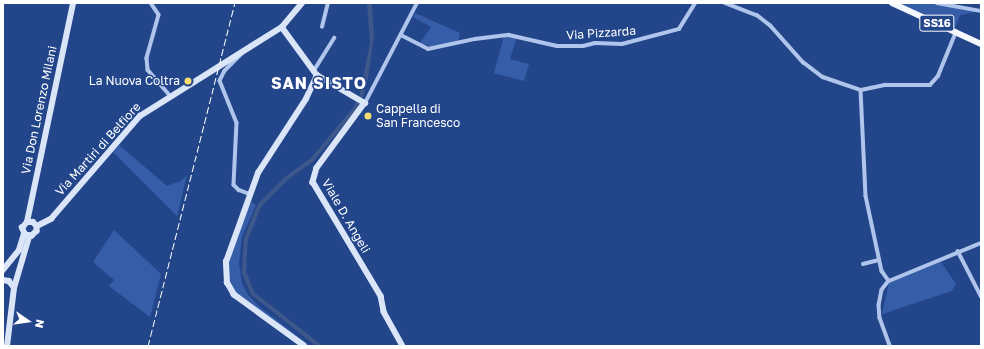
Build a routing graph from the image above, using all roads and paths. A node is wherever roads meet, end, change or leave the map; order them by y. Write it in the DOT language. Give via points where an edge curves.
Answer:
graph roads {
  1 [pos="72,3"];
  2 [pos="151,3"];
  3 [pos="302,3"];
  4 [pos="328,3"];
  5 [pos="417,3"];
  6 [pos="695,3"];
  7 [pos="725,3"];
  8 [pos="892,3"];
  9 [pos="937,3"];
  10 [pos="981,11"];
  11 [pos="282,27"];
  12 [pos="322,27"];
  13 [pos="956,32"];
  14 [pos="401,35"];
  15 [pos="334,38"];
  16 [pos="981,44"];
  17 [pos="244,52"];
  18 [pos="315,73"];
  19 [pos="861,90"];
  20 [pos="171,96"];
  21 [pos="364,102"];
  22 [pos="250,194"];
  23 [pos="27,222"];
  24 [pos="37,226"];
  25 [pos="26,235"];
  26 [pos="981,243"];
  27 [pos="958,251"];
  28 [pos="879,260"];
  29 [pos="863,264"];
  30 [pos="3,270"];
  31 [pos="3,280"];
  32 [pos="888,280"];
  33 [pos="14,288"];
  34 [pos="981,296"];
  35 [pos="7,346"];
  36 [pos="304,346"];
  37 [pos="403,346"];
  38 [pos="890,346"];
  1 -- 23 [label="street, Via Don Lorenzo Milani"];
  2 -- 20 [label="street" via="159,15 147,58 148,70"];
  3 -- 11 [label="street, Via Martiri di Belfiore"];
  4 -- 12 [label="street"];
  5 -- 14 [label="street"];
  6 -- 14 [label="street, Via Pizzarda" via="679,29 622,44 557,46 509,35 428,49"];
  7 -- 19 [label="street" via="764,20 803,62 823,77"];
  8 -- 13 [label="main road, SS16"];
  9 -- 10 [label="street"];
  11 -- 17 [label="street, Via Martiri di Belfiore"];
  11 -- 18 [label="street"];
  13 -- 16 [label="main road, SS16"];
  13 -- 19 [label="street" via="938,76 930,85 885,85"];
  14 -- 21 [label="street"];
  15 -- 18 [label="street"];
  17 -- 20 [label="street, Via Martiri di Belfiore"];
  17 -- 22 [label="street" via="225,71 220,81 237,123 234,185"];
  18 -- 21 [label="street"];
  18 -- 22 [label="street" via="306,100 258,173"];
  19 -- 28 [label="street" via="866,196"];
  20 -- 24 [label="street, Via Martiri di Belfiore" via="140,116 50,219"];
  21 -- 37 [label="street, Viale D. Angeli" via="317,168 313,182 381,296 384,312"];
  22 -- 36 [label="street" via="247,209 229,250 227,282 245,305"];
  23 -- 24 [label="street" via="33,222"];
  23 -- 25 [label="street, Via Don Lorenzo Milani" via="22,228"];
  24 -- 25 [label="street, Via Don Lorenzo Milani" via="35,234"];
  25 -- 30 [label="street" via="19,250"];
  25 -- 33 [label="street, Via Don Lorenzo Milani"];
  26 -- 27 [label="street"];
  27 -- 32 [label="street"];
  27 -- 34 [label="street"];
  28 -- 29 [label="street"];
  28 -- 32 [label="street"];
  31 -- 33 [label="street" via="9,281"];
  32 -- 38 [label="street" via="882,290 879,305 880,318"];
  33 -- 35 [label="street, Via Don Lorenzo Milani"];
}
